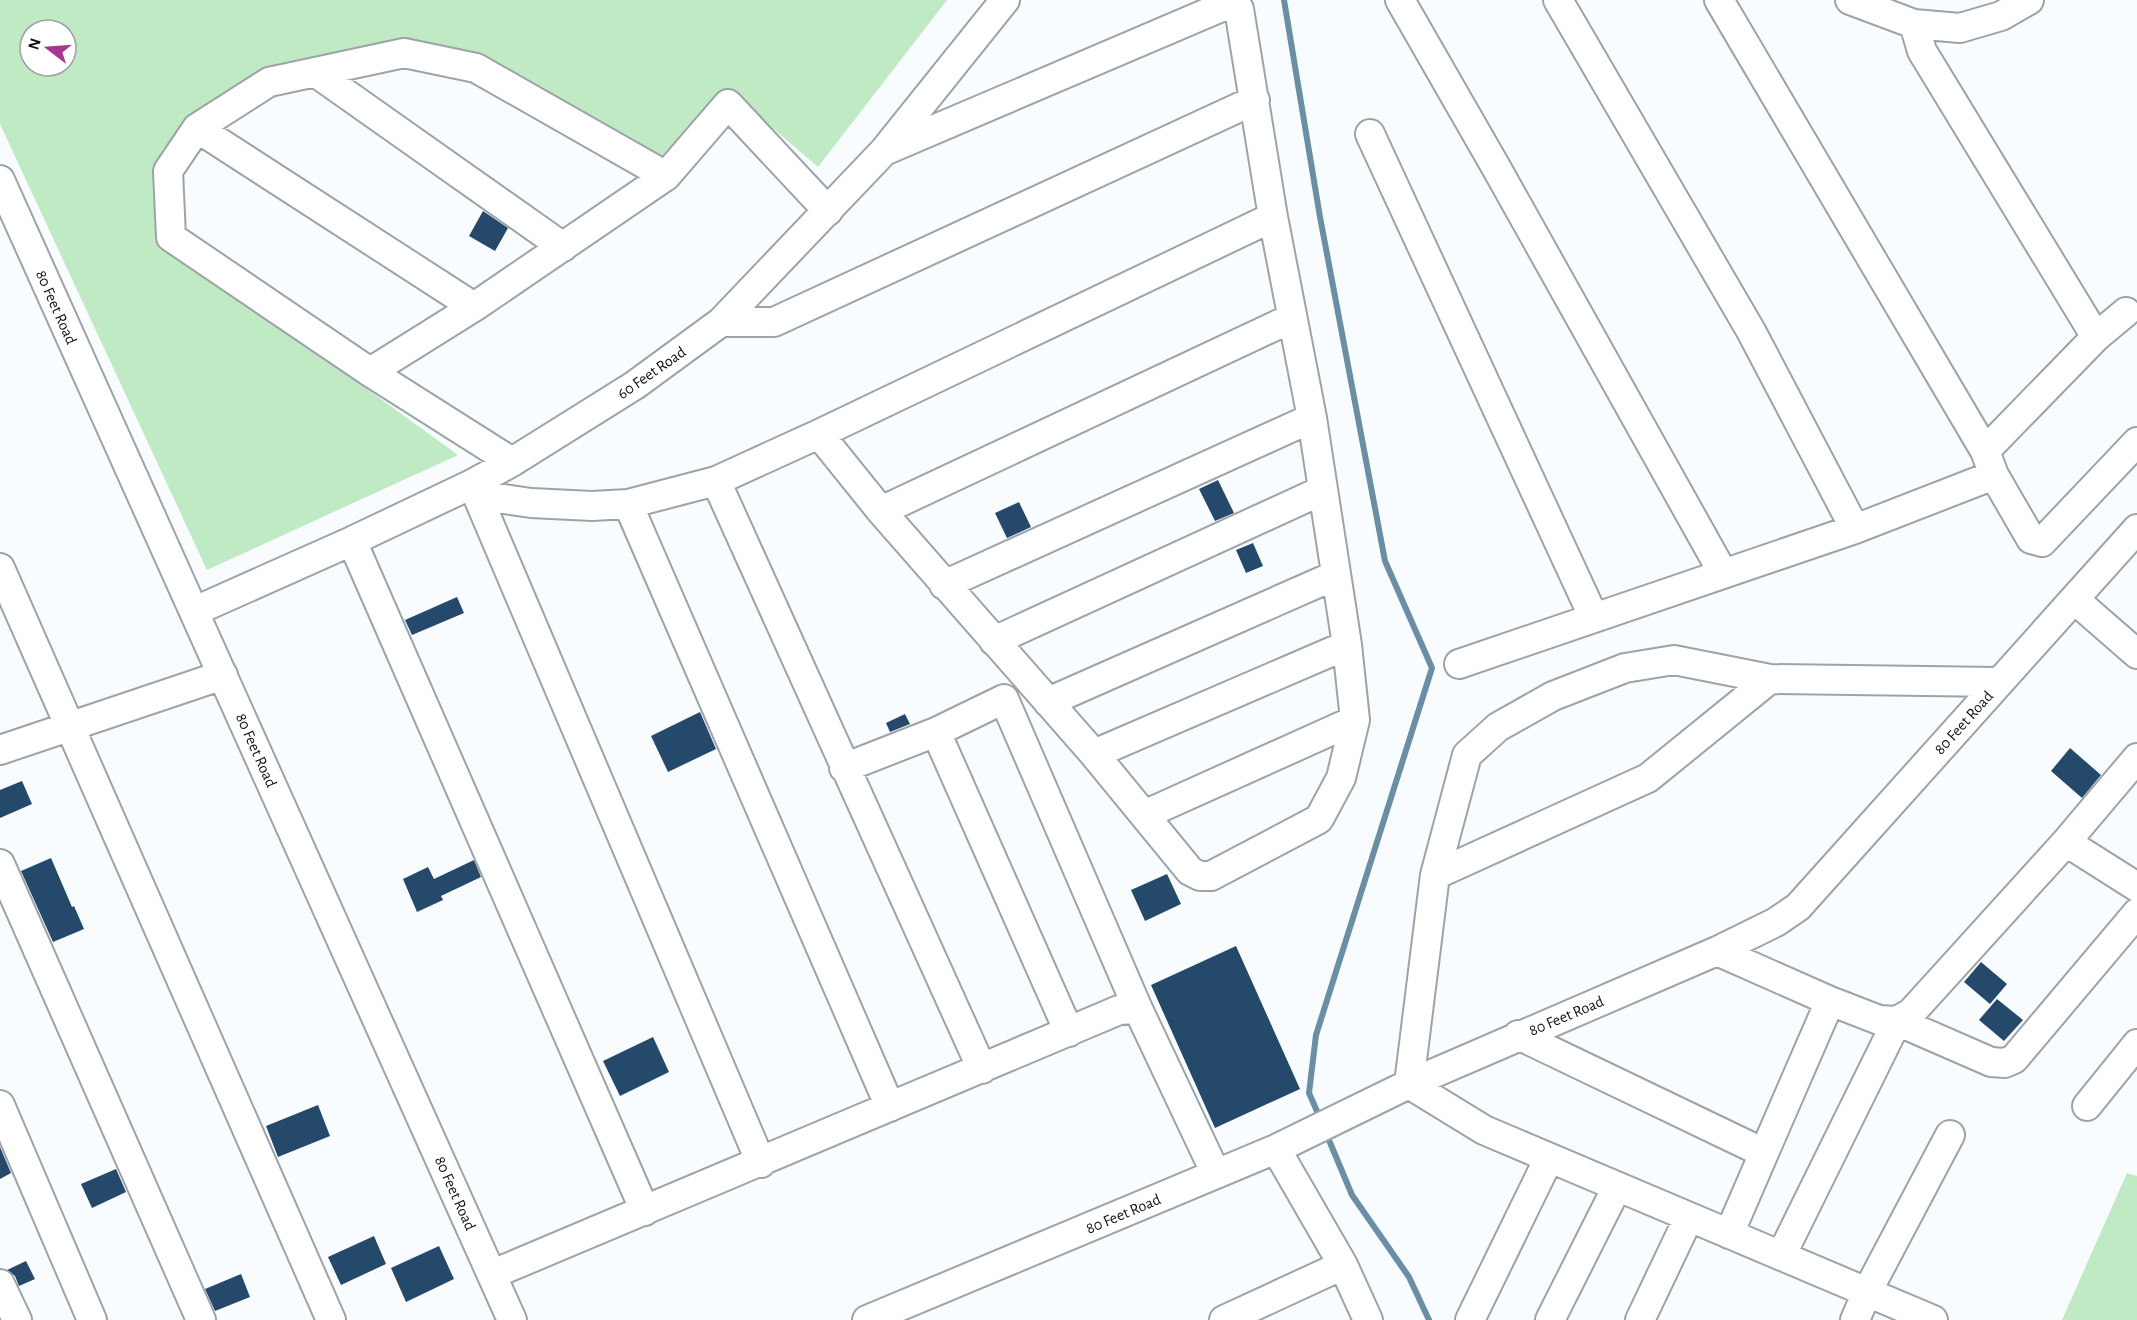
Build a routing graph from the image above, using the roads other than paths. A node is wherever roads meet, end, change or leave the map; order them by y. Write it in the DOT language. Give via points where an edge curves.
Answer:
graph roads {
  1 [pos="1005,0"];
  2 [pos="1400,0"];
  3 [pos="1558,0"];
  4 [pos="1719,0"];
  5 [pos="1850,0"];
  6 [pos="2030,0"];
  7 [pos="1914,24"];
  8 [pos="315,72"];
  9 [pos="1255,100"];
  10 [pos="197,128"];
  11 [pos="1370,134"];
  12 [pos="884,151"];
  13 [pos="666,176"];
  14 [pos="0,180"];
  15 [pos="828,211"];
  16 [pos="1273,217"];
  17 [pos="562,247"];
  18 [pos="474,307"];
  19 [pos="2126,312"];
  20 [pos="1292,318"];
  21 [pos="721,322"];
  22 [pos="2096,337"];
  23 [pos="370,372"];
  24 [pos="1312,418"];
  25 [pos="819,434"];
  26 [pos="2137,442"];
  27 [pos="512,462"];
  28 [pos="1989,463"];
  29 [pos="716,481"];
  30 [pos="474,490"];
  31 [pos="1323,490"];
  32 [pos="628,504"];
  33 [pos="881,511"];
  34 [pos="2137,529"];
  35 [pos="1855,530"];
  36 [pos="352,541"];
  37 [pos="0,568"];
  38 [pos="1723,573"];
  39 [pos="1336,575"];
  40 [pos="944,585"];
  41 [pos="2075,600"];
  42 [pos="195,611"];
  43 [pos="1594,618"];
  44 [pos="994,641"];
  45 [pos="1347,645"];
  46 [pos="2137,654"];
  47 [pos="1459,664"];
  48 [pos="223,675"];
  49 [pos="1770,679"];
  50 [pos="1998,682"];
  51 [pos="1048,702"];
  52 [pos="1355,720"];
  53 [pos="69,727"];
  54 [pos="936,732"];
  55 [pos="0,750"];
  56 [pos="1094,754"];
  57 [pos="2137,758"];
  58 [pos="844,768"];
  59 [pos="1144,815"];
  60 [pos="2066,842"];
  61 [pos="0,864"];
  62 [pos="1435,875"];
  63 [pos="2137,887"];
  64 [pos="2137,913"];
  65 [pos="1717,951"];
  66 [pos="1830,1000"];
  67 [pos="1138,1009"];
  68 [pos="1897,1021"];
  69 [pos="1069,1032"];
  70 [pos="1518,1035"];
  71 [pos="2137,1044"];
  72 [pos="982,1069"];
  73 [pos="1409,1084"];
  74 [pos="0,1105"];
  75 [pos="2087,1106"];
  76 [pos="890,1107"];
  77 [pos="1950,1135"];
  78 [pos="1276,1149"];
  79 [pos="1764,1153"];
  80 [pos="1549,1158"];
  81 [pos="761,1163"];
  82 [pos="1216,1174"];
  83 [pos="1617,1187"];
  84 [pos="645,1211"];
  85 [pos="1689,1217"];
  86 [pos="1729,1234"];
  87 [pos="1781,1256"];
  88 [pos="1343,1264"];
  89 [pos="493,1274"];
  90 [pos="0,1284"];
  91 [pos="1867,1292"];
  92 [pos="16,1320"];
  93 [pos="92,1320"];
  94 [pos="201,1320"];
  95 [pos="331,1320"];
  96 [pos="512,1320"];
  97 [pos="867,1320"];
  98 [pos="1224,1320"];
  99 [pos="1368,1320"];
  100 [pos="1470,1320"];
  101 [pos="1550,1320"];
  102 [pos="1640,1320"];
  103 [pos="1855,1320"];
  104 [pos="1933,1320"];
  1 -- 12 [label="street, 60 Feet Road"];
  2 -- 38 [label="street"];
  3 -- 35 [label="street" via="1751,331"];
  4 -- 28 [label="street"];
  5 -- 7 [label="street"];
  6 -- 7 [label="street" via="2001,16 1960,28"];
  7 -- 22 [label="street" via="1922,51"];
  8 -- 10 [label="street" via="269,82"];
  8 -- 13 [label="street" via="404,52 476,68"];
  8 -- 17 [label="street"];
  9 -- 12 [label="street" via="1239,9 1226,5"];
  9 -- 16 [label="street"];
  9 -- 21 [label="street" via="774,322"];
  10 -- 18 [label="street"];
  10 -- 23 [label="street" via="168,171 171,237"];
  11 -- 43 [label="street"];
  12 -- 15 [label="street, 60 Feet Road"];
  13 -- 15 [label="street" via="728,104"];
  13 -- 17 [label="street"];
  14 -- 42 [label="street, 80 Feet Road"];
  15 -- 21 [label="street, 60 Feet Road"];
  16 -- 20 [label="street"];
  16 -- 25 [label="street"];
  17 -- 18 [label="street"];
  18 -- 23 [label="street"];
  19 -- 22 [label="street"];
  20 -- 24 [label="street"];
  20 -- 33 [label="street"];
  21 -- 27 [label="street, 60 Feet Road" via="635,386"];
  22 -- 28 [label="street"];
  23 -- 27 [label="street"];
  24 -- 31 [label="street"];
  24 -- 40 [label="street"];
  25 -- 29 [label="street"];
  25 -- 33 [label="street"];
  26 -- 28 [label="street" via="2042,542 2031,539"];
  27 -- 30 [label="street, 60 Feet Road"];
  28 -- 35 [label="street"];
  29 -- 32 [label="street"];
  29 -- 58 [label="street"];
  30 -- 32 [label="street" via="531,503"];
  30 -- 36 [label="street, 60 Feet Road"];
  30 -- 81 [label="street"];
  31 -- 39 [label="street"];
  31 -- 44 [label="street"];
  32 -- 76 [label="street"];
  33 -- 40 [label="street"];
  34 -- 41 [label="street, 80 Feet Road"];
  35 -- 38 [label="street"];
  36 -- 42 [label="street, 60 Feet Road"];
  36 -- 84 [label="street"];
  37 -- 53 [label="street"];
  38 -- 43 [label="street"];
  39 -- 45 [label="street"];
  39 -- 51 [label="street"];
  40 -- 44 [label="street"];
  41 -- 46 [label="street"];
  41 -- 50 [label="street, 80 Feet Road"];
  42 -- 48 [label="street, 80 Feet Road"];
  43 -- 47 [label="street"];
  44 -- 51 [label="street"];
  45 -- 52 [label="street"];
  45 -- 56 [label="street"];
  48 -- 53 [label="street"];
  48 -- 89 [label="street, 80 Feet Road"];
  49 -- 50 [label="street"];
  49 -- 62 [label="street" via="1648,778"];
  49 -- 62 [label="street" via="1674,660 1625,668 1552,696 1498,727 1467,755"];
  50 -- 65 [label="street, 80 Feet Road" via="1798,907"];
  51 -- 56 [label="street"];
  52 -- 59 [label="street"];
  52 -- 59 [label="street" via="1341,778 1319,819 1211,876 1190,871"];
  53 -- 55 [label="street"];
  53 -- 95 [label="street"];
  54 -- 58 [label="street"];
  54 -- 67 [label="street" via="1004,699"];
  54 -- 69 [label="street"];
  56 -- 59 [label="street"];
  57 -- 60 [label="street"];
  58 -- 72 [label="street"];
  60 -- 63 [label="street"];
  60 -- 68 [label="street" via="1911,1013"];
  61 -- 94 [label="street"];
  62 -- 73 [label="street"];
  64 -- 68 [label="street" via="2014,1059 1991,1062"];
  65 -- 66 [label="street"];
  65 -- 70 [label="street, 80 Feet Road"];
  66 -- 68 [label="street" via="1879,1020"];
  66 -- 79 [label="street"];
  67 -- 69 [label="street" via="1119,1010"];
  67 -- 82 [label="street"];
  68 -- 87 [label="street"];
  69 -- 72 [label="street"];
  70 -- 73 [label="street, 80 Feet Road"];
  70 -- 79 [label="street"];
  71 -- 75 [label="street"];
  72 -- 76 [label="street"];
  73 -- 78 [label="street, 80 Feet Road"];
  73 -- 80 [label="street" via="1484,1130"];
  74 -- 93 [label="street"];
  76 -- 81 [label="street"];
  77 -- 91 [label="street"];
  78 -- 82 [label="street, 80 Feet Road"];
  78 -- 88 [label="street"];
  79 -- 86 [label="street"];
  80 -- 83 [label="street"];
  80 -- 100 [label="street"];
  81 -- 84 [label="street"];
  82 -- 97 [label="street, 80 Feet Road"];
  83 -- 85 [label="street"];
  83 -- 101 [label="street"];
  84 -- 89 [label="street"];
  85 -- 86 [label="street"];
  85 -- 102 [label="street"];
  86 -- 87 [label="street"];
  87 -- 91 [label="street"];
  88 -- 98 [label="street"];
  88 -- 99 [label="street"];
  89 -- 96 [label="street, 80 Feet Road"];
  90 -- 92 [label="street"];
  91 -- 103 [label="street"];
  91 -- 104 [label="street"];
}
